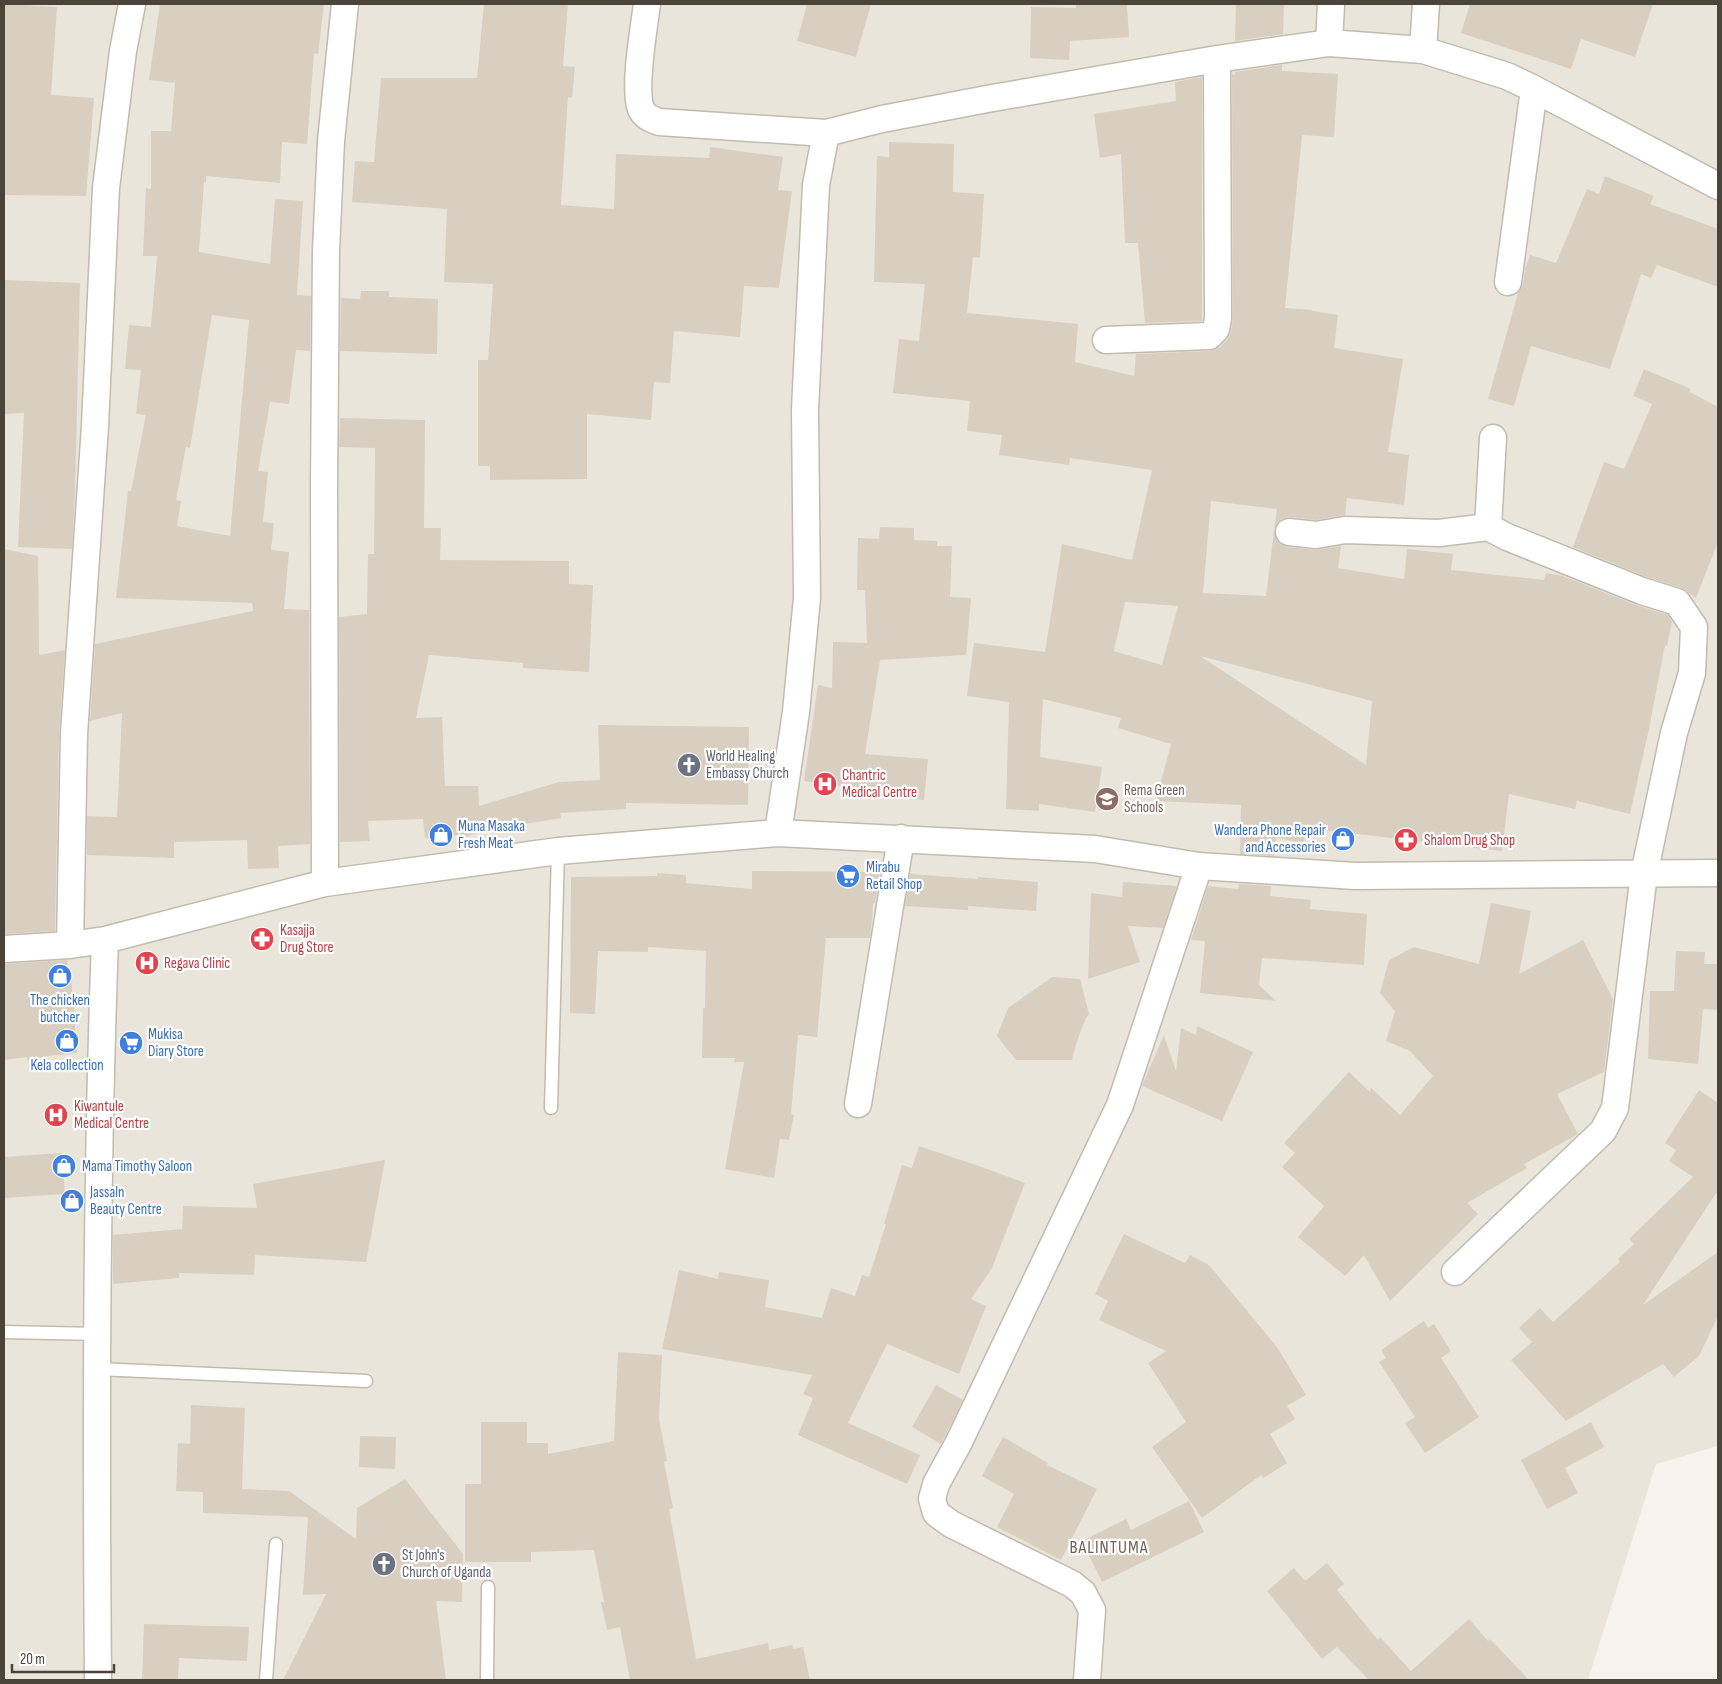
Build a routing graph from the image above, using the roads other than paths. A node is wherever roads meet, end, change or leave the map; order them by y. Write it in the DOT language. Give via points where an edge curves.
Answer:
graph roads {
  1 [pos="132,4"];
  2 [pos="345,4"];
  3 [pos="647,4"];
  4 [pos="1332,4"];
  5 [pos="1426,4"];
  6 [pos="1329,43"];
  7 [pos="1423,50"];
  8 [pos="1217,59"];
  9 [pos="1534,89"];
  10 [pos="826,133"];
  11 [pos="1718,186"];
  12 [pos="1508,282"];
  13 [pos="1106,340"];
  14 [pos="1493,438"];
  15 [pos="1488,527"];
  16 [pos="1289,532"];
  17 [pos="778,833"];
  18 [pos="901,838"];
  19 [pos="558,851"];
  20 [pos="1199,866"];
  21 [pos="1718,873"];
  22 [pos="1644,874"];
  23 [pos="325,883"];
  24 [pos="105,940"];
  25 [pos="70,944"];
  26 [pos="4,948"];
  27 [pos="858,1104"];
  28 [pos="551,1108"];
  29 [pos="1455,1272"];
  30 [pos="4,1332"];
  31 [pos="98,1334"];
  32 [pos="97,1369"];
  33 [pos="366,1380"];
  34 [pos="276,1544"];
  35 [pos="488,1587"];
  36 [pos="98,1680"];
  37 [pos="266,1680"];
  38 [pos="488,1680"];
  39 [pos="1087,1680"];
  1 -- 25 [label="street" via="106,188 95,426 74,734"];
  2 -- 23 [label="street" via="331,141 326,251"];
  3 -- 10 [label="street" via="639,98 647,117 659,122"];
  4 -- 6 [label="street"];
  5 -- 7 [label="street"];
  6 -- 7 [label="street"];
  6 -- 8 [label="street"];
  7 -- 9 [label="street" via="1506,76"];
  8 -- 10 [label="street" via="987,98"];
  8 -- 13 [label="street" via="1216,329 1209,336"];
  9 -- 11 [label="street"];
  9 -- 12 [label="street"];
  10 -- 17 [label="street" via="816,185 805,410 807,598 796,712"];
  14 -- 15 [label="street"];
  15 -- 16 [label="street" via="1439,533"];
  15 -- 22 [label="street" via="1642,592 1677,602 1694,627 1692,673 1674,733"];
  17 -- 18 [label="street"];
  17 -- 19 [label="street"];
  18 -- 20 [label="street" via="1095,849"];
  18 -- 27 [label="street"];
  19 -- 23 [label="street"];
  19 -- 28 [label="lane"];
  20 -- 22 [label="street" via="1355,876"];
  20 -- 39 [label="street" via="1120,1105 936,1484 932,1499 936,1513 951,1524 1072,1584 1083,1593 1092,1610"];
  21 -- 22 [label="street"];
  22 -- 29 [label="street" via="1615,1108 1603,1131"];
  23 -- 24 [label="street"];
  24 -- 25 [label="street"];
  24 -- 31 [label="street"];
  25 -- 26 [label="street"];
  30 -- 31 [label="lane"];
  31 -- 32 [label="street"];
  32 -- 33 [label="lane"];
  32 -- 36 [label="street"];
  34 -- 37 [label="lane"];
  35 -- 38 [label="lane"];
}
